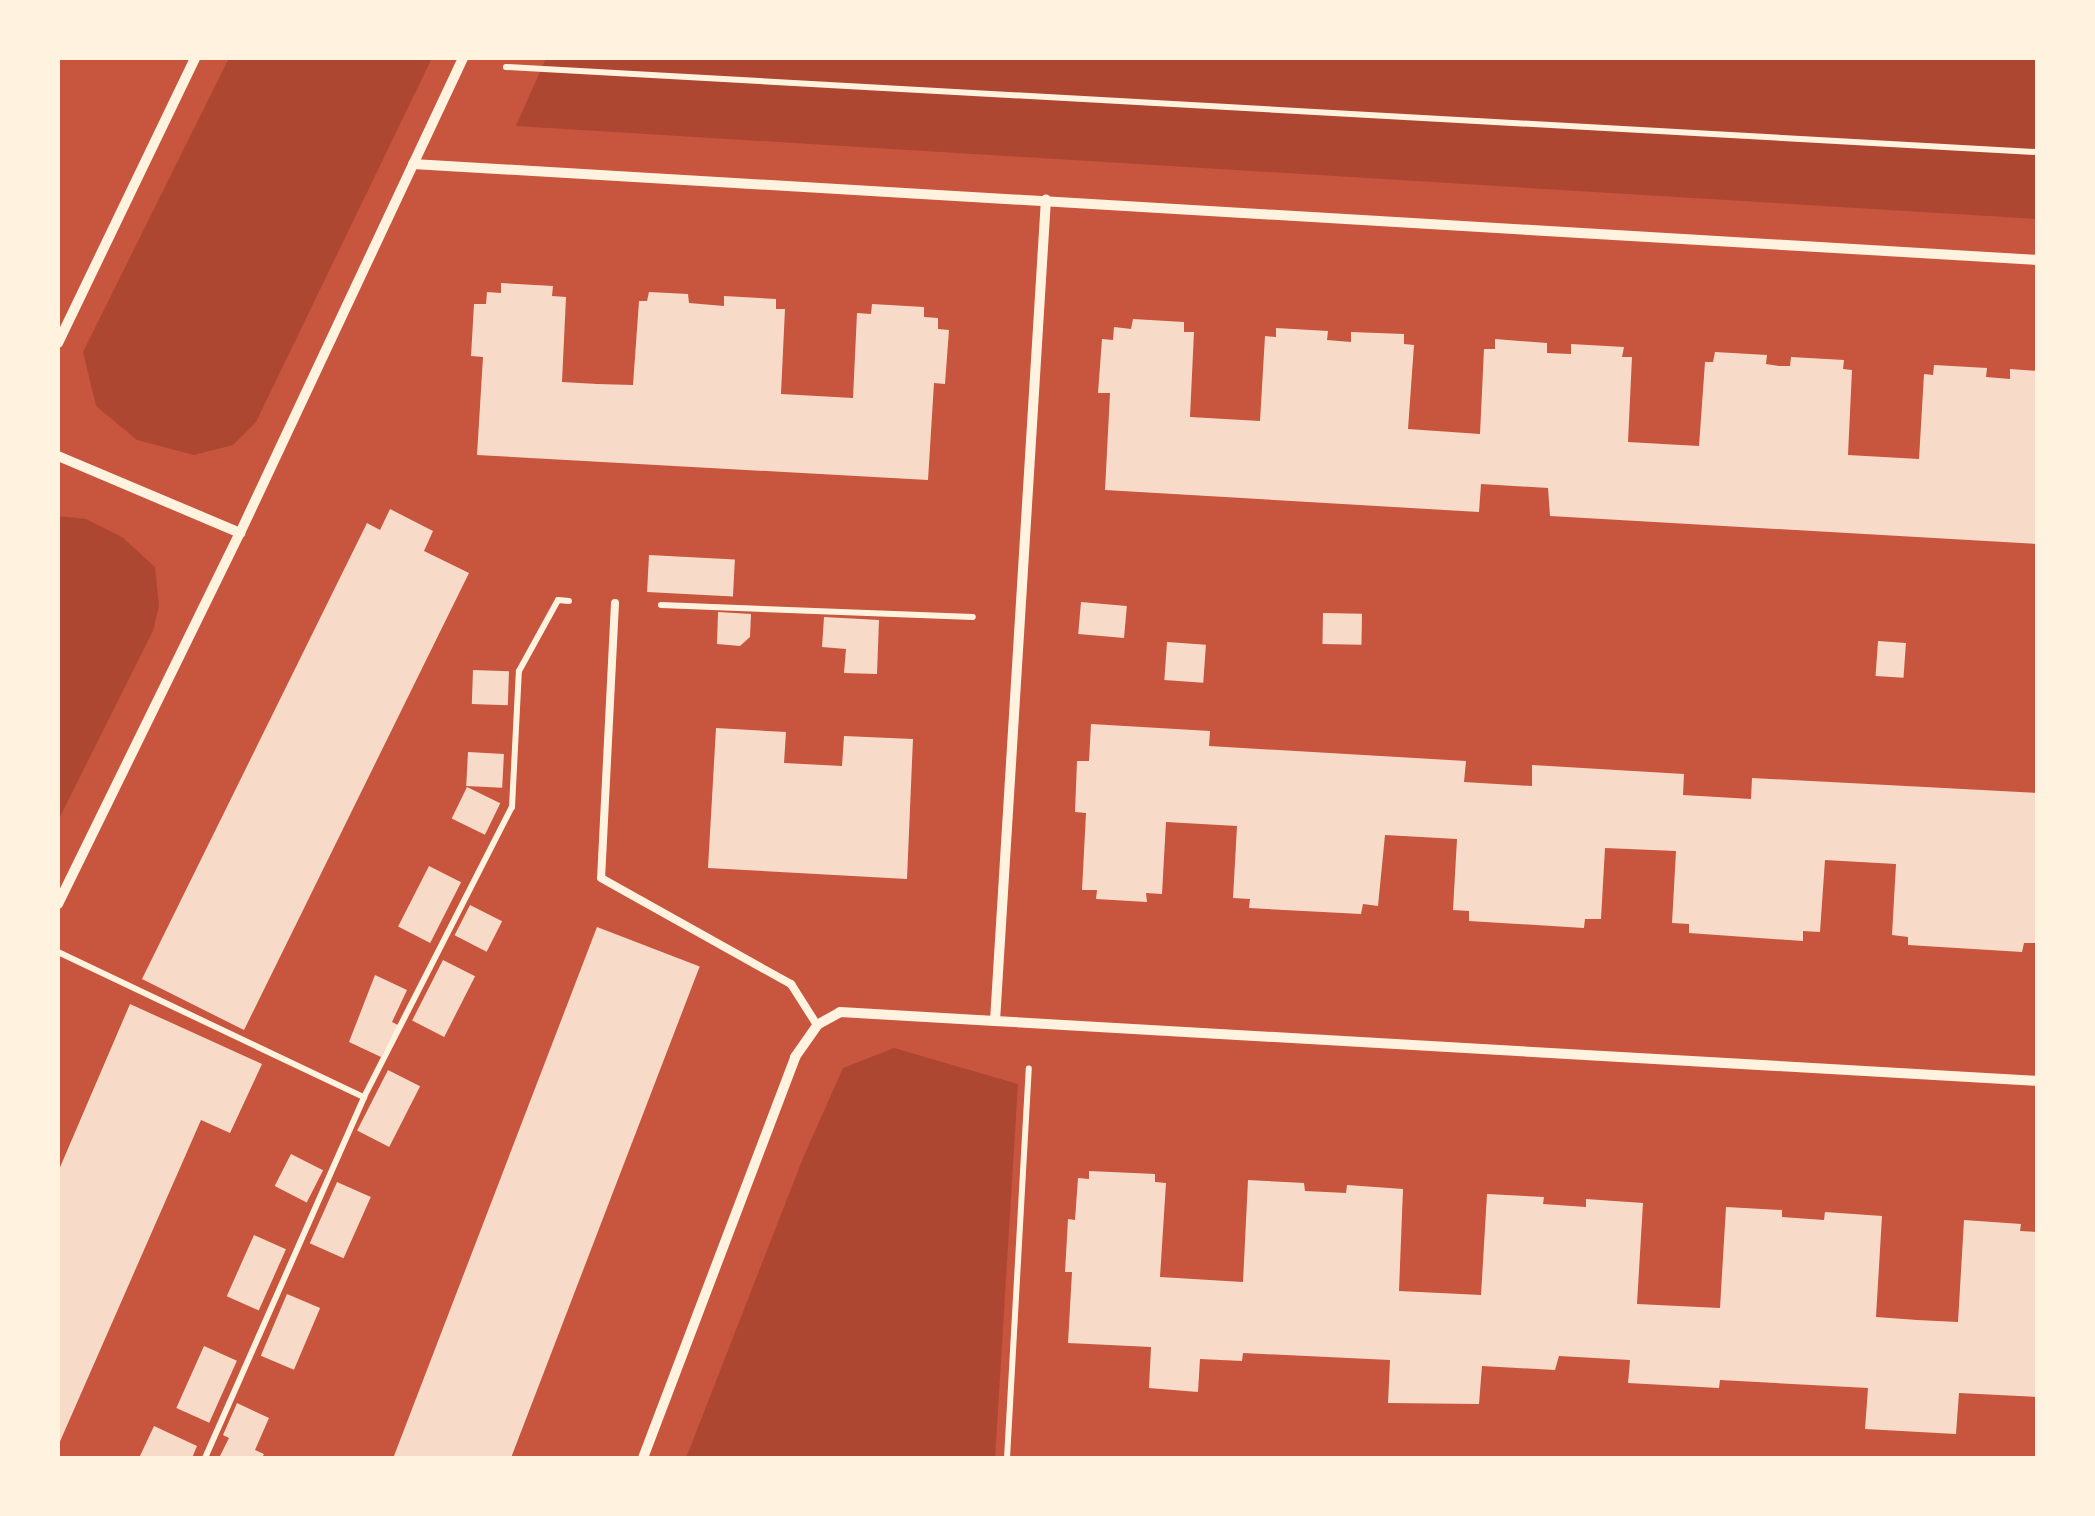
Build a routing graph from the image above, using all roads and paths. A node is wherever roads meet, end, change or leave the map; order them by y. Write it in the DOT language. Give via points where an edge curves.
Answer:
graph roads {
  1 [pos="195,58"];
  2 [pos="462,61"];
  3 [pos="2038,152"];
  4 [pos="413,164"];
  5 [pos="1046,200"];
  6 [pos="2038,260"];
  7 [pos="58,343"];
  8 [pos="58,456"];
  9 [pos="240,533"];
  10 [pos="615,603"];
  11 [pos="1020,619"];
  12 [pos="58,904"];
  13 [pos="58,952"];
  14 [pos="995,1021"];
  15 [pos="1032,1023"];
  16 [pos="817,1026"];
  17 [pos="2038,1081"];
  18 [pos="364,1097"];
  19 [pos="204,1458"];
  20 [pos="643,1458"];
  21 [pos="1007,1458"];
  1 -- 7 [label="street"];
  2 -- 3 [label="path"];
  2 -- 4 [label="street"];
  4 -- 5 [label="street"];
  4 -- 9 [label="street"];
  5 -- 6 [label="street"];
  5 -- 11 [label="street"];
  8 -- 9 [label="street"];
  9 -- 12 [label="street"];
  10 -- 11 [label="path"];
  10 -- 16 [label="lane" via="602,878 792,984"];
  10 -- 18 [label="path" via="558,600 519,671 512,808"];
  11 -- 14 [label="street"];
  13 -- 18 [label="path"];
  14 -- 15 [label="street"];
  14 -- 16 [label="street" via="840,1012"];
  15 -- 17 [label="street"];
  15 -- 21 [label="path"];
  16 -- 20 [label="street" via="795,1057"];
  18 -- 19 [label="path"];
}
